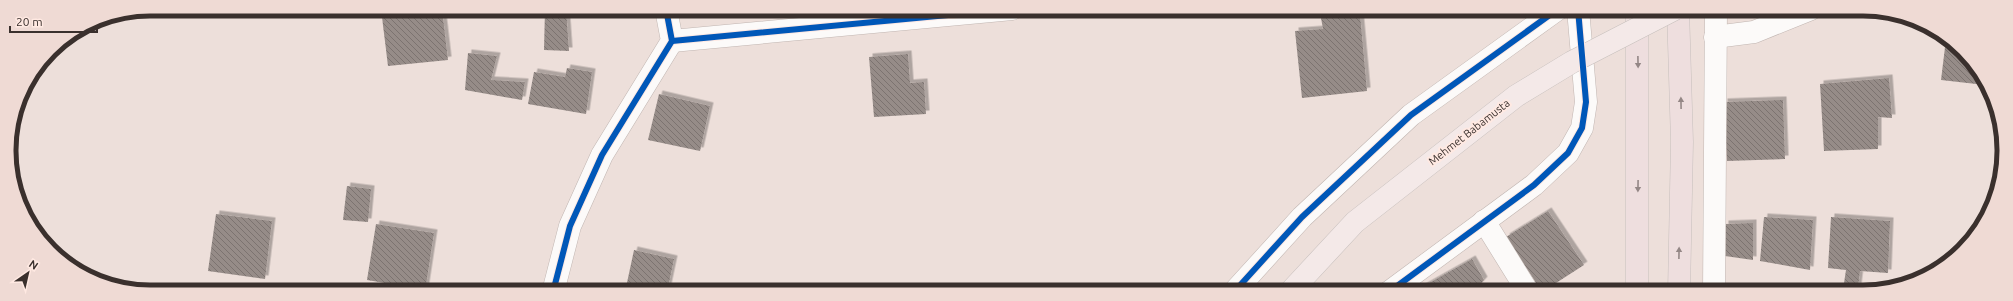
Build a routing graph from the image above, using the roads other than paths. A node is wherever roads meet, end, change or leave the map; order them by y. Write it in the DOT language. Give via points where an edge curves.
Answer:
graph roads {
  1 [pos="667,16"];
  2 [pos="938,16"];
  3 [pos="1548,16"];
  4 [pos="1579,16"];
  5 [pos="1637,16"];
  6 [pos="1663,16"];
  7 [pos="1677,16"];
  8 [pos="1716,16"];
  9 [pos="1794,16"];
  10 [pos="1714,37"];
  11 [pos="672,41"];
  12 [pos="1484,221"];
  13 [pos="555,285"];
  14 [pos="1240,285"];
  15 [pos="1296,285"];
  16 [pos="1398,285"];
  17 [pos="1524,285"];
  18 [pos="1637,285"];
  19 [pos="1679,285"];
  20 [pos="1714,285"];
  1 -- 11 [label="street"];
  2 -- 11 [label="street"];
  3 -- 14 [label="street" via="1412,115 1302,217"];
  4 -- 12 [label="street" via="1586,102 1582,128 1562,159 1534,185"];
  5 -- 18 [label="highway, one-way"];
  6 -- 15 [label="main road, Mehmet Babamusta, bridge" via="1572,62 1516,96 1355,222"];
  19 -- 7 [label="highway, one-way" via="1682,142"];
  8 -- 10 [label="street"];
  9 -- 10 [label="street" via="1754,32"];
  10 -- 20 [label="street"];
  11 -- 13 [label="street" via="602,155 570,226"];
  12 -- 16 [label="street"];
  12 -- 17 [label="street"];
}
